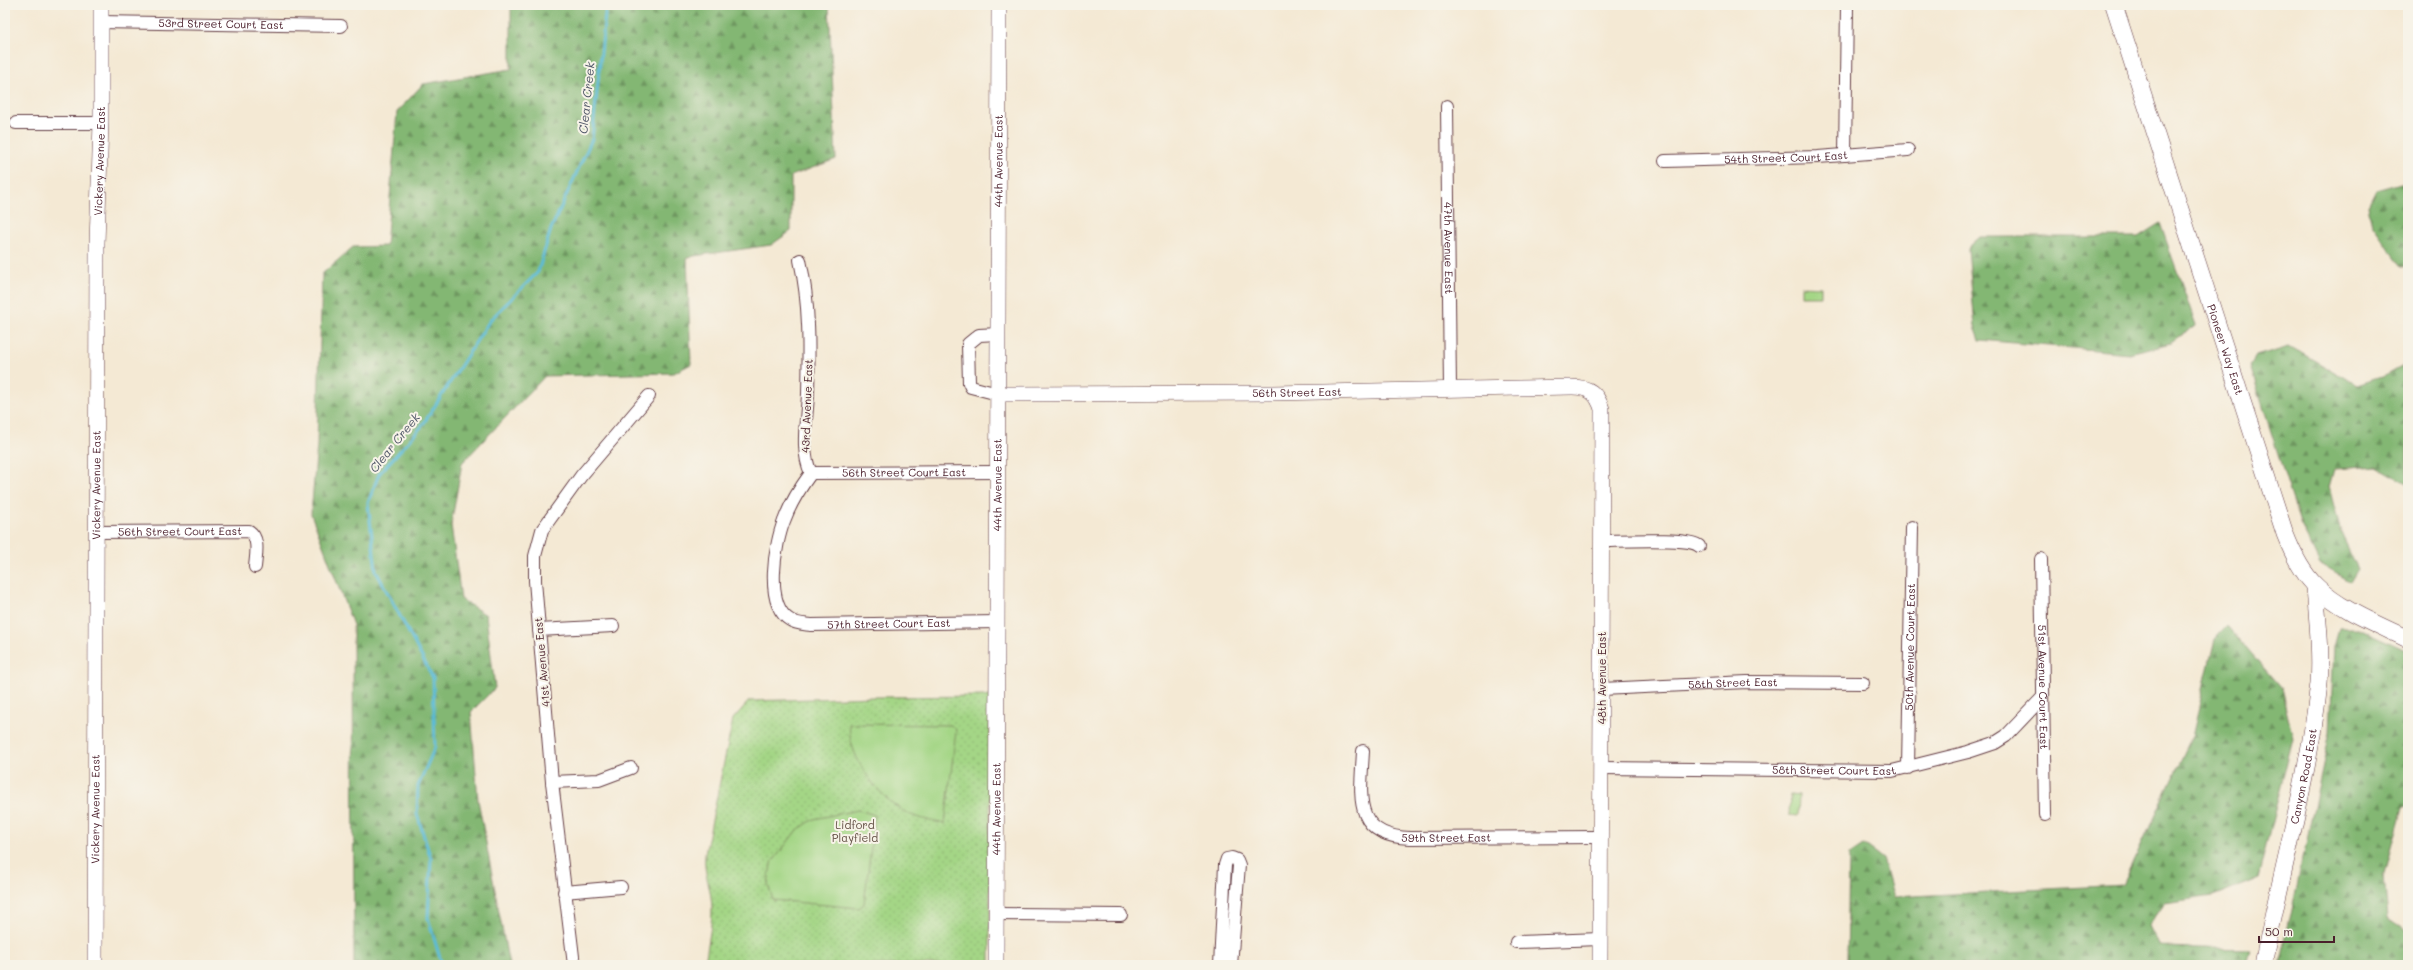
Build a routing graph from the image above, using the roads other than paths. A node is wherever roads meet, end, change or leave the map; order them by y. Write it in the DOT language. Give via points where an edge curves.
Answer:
graph roads {
  1 [pos="101,5"];
  2 [pos="999,5"];
  3 [pos="1847,5"];
  4 [pos="2114,5"];
  5 [pos="100,22"];
  6 [pos="341,26"];
  7 [pos="1447,106"];
  8 [pos="16,123"];
  9 [pos="101,123"];
  10 [pos="1908,150"];
  11 [pos="1845,155"];
  12 [pos="1665,161"];
  13 [pos="800,260"];
  14 [pos="998,334"];
  15 [pos="1450,390"];
  16 [pos="998,394"];
  17 [pos="1594,394"];
  18 [pos="649,396"];
  19 [pos="998,472"];
  20 [pos="811,473"];
  21 [pos="1912,527"];
  22 [pos="97,532"];
  23 [pos="1602,542"];
  24 [pos="1699,546"];
  25 [pos="2040,559"];
  26 [pos="255,567"];
  27 [pos="2315,586"];
  28 [pos="997,622"];
  29 [pos="613,626"];
  30 [pos="539,630"];
  31 [pos="2408,639"];
  32 [pos="1863,683"];
  33 [pos="1602,689"];
  34 [pos="2043,697"];
  35 [pos="1363,751"];
  36 [pos="631,768"];
  37 [pos="1601,768"];
  38 [pos="1908,768"];
  39 [pos="552,782"];
  40 [pos="2045,815"];
  41 [pos="1601,838"];
  42 [pos="621,887"];
  43 [pos="564,892"];
  44 [pos="996,914"];
  45 [pos="1121,915"];
  46 [pos="1600,938"];
  47 [pos="1516,942"];
  48 [pos="96,965"];
  49 [pos="574,965"];
  50 [pos="996,965"];
  51 [pos="1220,965"];
  52 [pos="1231,965"];
  53 [pos="1600,965"];
  54 [pos="2263,965"];
  1 -- 5 [label="street, Vickery Avenue East"];
  2 -- 14 [label="street, 44th Avenue East"];
  3 -- 11 [label="street"];
  4 -- 27 [label="main road, Pioneer Way East" via="2284,534 2294,557"];
  5 -- 6 [label="street, 53rd Street Court East"];
  5 -- 9 [label="street, Vickery Avenue East"];
  7 -- 15 [label="street, 47th Avenue East"];
  8 -- 9 [label="street"];
  9 -- 22 [label="street, Vickery Avenue East" via="97,243"];
  10 -- 11 [label="street, 54th Street Court East"];
  11 -- 12 [label="street, 54th Street Court East"];
  13 -- 20 [label="street, 43rd Avenue East" via="804,275 809,339 805,444 807,465"];
  14 -- 16 [label="street, 44th Avenue East"];
  14 -- 16 [label="street" via="979,335 968,344 968,383 971,387"];
  15 -- 16 [label="street, 56th Street East"];
  15 -- 17 [label="street, 56th Street East" via="1584,387"];
  16 -- 19 [label="street, 44th Avenue East"];
  17 -- 23 [label="street, 48th Avenue East" via="1602,409"];
  18 -- 30 [label="street, 41st Avenue East" via="581,476 542,530 536,556"];
  19 -- 20 [label="street, 56th Street Court East"];
  19 -- 28 [label="street, 44th Avenue East"];
  20 -- 28 [label="street, 57th Street Court East" via="792,502 776,549 776,597 784,615 796,622 811,624"];
  21 -- 38 [label="street, 50th Avenue Court East"];
  22 -- 26 [label="street, 56th Street Court East" via="249,532 255,536 256,541"];
  22 -- 48 [label="street, Vickery Avenue East"];
  23 -- 24 [label="street" via="1680,541 1694,542"];
  23 -- 33 [label="street, 48th Avenue East"];
  25 -- 34 [label="street, 51st Avenue Court East"];
  27 -- 31 [label="main road, Pioneer Way East" via="2346,608"];
  27 -- 54 [label="main road, Canyon Road East" via="2319,638 2316,703 2302,788"];
  28 -- 44 [label="street, 44th Avenue East"];
  29 -- 30 [label="street"];
  30 -- 39 [label="street, 41st Avenue East"];
  32 -- 33 [label="street, 58th Street East" via="1747,682"];
  33 -- 37 [label="street, 48th Avenue East"];
  34 -- 38 [label="street, 58th Street Court East" via="2006,736 1995,743"];
  34 -- 40 [label="street, 51st Avenue Court East"];
  35 -- 41 [label="street, 59th Street East" via="1362,806 1375,827 1385,835 1410,838"];
  36 -- 39 [label="street" via="599,780"];
  37 -- 38 [label="street, 58th Street Court East" via="1872,772"];
  37 -- 41 [label="street, 48th Avenue East"];
  39 -- 43 [label="street, 41st Avenue East"];
  41 -- 46 [label="street, 48th Avenue East"];
  42 -- 43 [label="street"];
  43 -- 49 [label="street, 41st Avenue East"];
  44 -- 45 [label="street"];
  44 -- 50 [label="street, 44th Avenue East"];
  46 -- 47 [label="street"];
  46 -- 53 [label="street, 48th Avenue East"];
  51 -- 52 [label="street" via="1225,865 1227,860 1232,858 1237,860 1239,865"];
}
